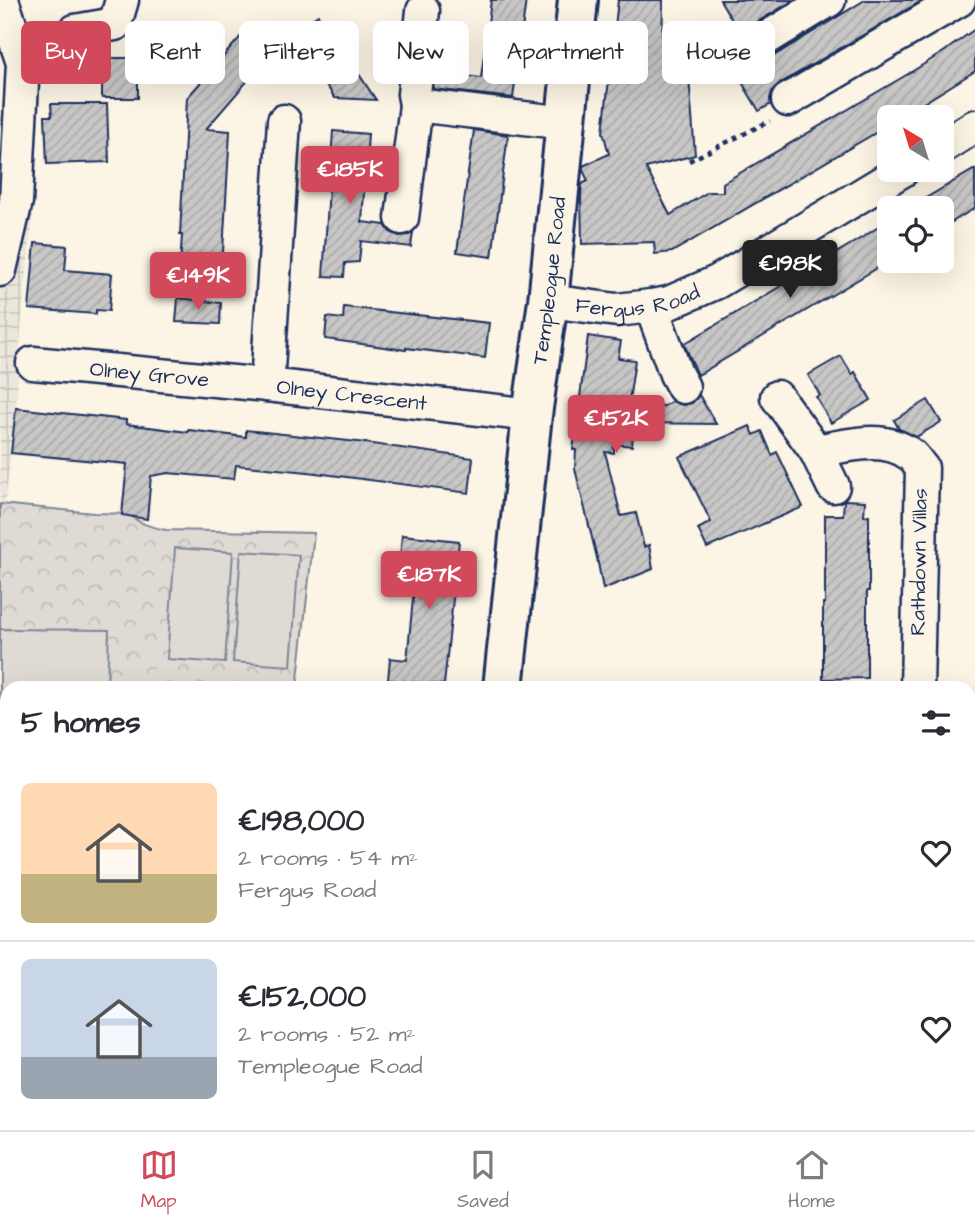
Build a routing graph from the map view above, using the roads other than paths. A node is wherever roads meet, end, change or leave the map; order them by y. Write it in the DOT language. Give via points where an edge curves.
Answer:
graph roads {
  1 [pos="2,0"];
  2 [pos="122,0"];
  3 [pos="578,0"];
  4 [pos="830,0"];
  5 [pos="959,0"];
  6 [pos="423,11"];
  7 [pos="111,25"];
  8 [pos="775,33"];
  9 [pos="788,100"];
  10 [pos="416,106"];
  11 [pos="284,121"];
  12 [pos="566,123"];
  13 [pos="975,126"];
  14 [pos="954,139"];
  15 [pos="883,182"];
  16 [pos="402,218"];
  17 [pos="0,270"];
  18 [pos="548,301"];
  19 [pos="651,306"];
  20 [pos="33,363"];
  21 [pos="267,385"];
  22 [pos="683,387"];
  23 [pos="778,397"];
  24 [pos="532,415"];
  25 [pos="816,452"];
  26 [pos="833,486"];
  27 [pos="504,681"];
  28 [pos="917,681"];
  1 -- 17 [label="street" via="23,63 16,201"];
  2 -- 7 [label="street"];
  3 -- 12 [label="main road, Templeogue Road"];
  4 -- 8 [label="street"];
  5 -- 9 [label="street"];
  6 -- 10 [label="street"];
  10 -- 12 [label="street"];
  10 -- 16 [label="street"];
  11 -- 21 [label="street, Olney Crescent"];
  12 -- 18 [label="main road, Templeogue Road"];
  13 -- 14 [label="street"];
  15 -- 19 [label="street, Fergus Road" via="717,282"];
  18 -- 19 [label="street, Fergus Road" via="617,310"];
  18 -- 24 [label="main road, Templeogue Road"];
  19 -- 22 [label="street"];
  20 -- 21 [label="street, Olney Grove"];
  21 -- 24 [label="street, Olney Crescent"];
  23 -- 25 [label="street"];
  24 -- 27 [label="main road, Templeogue Road"];
  25 -- 26 [label="street"];
  25 -- 28 [label="street, Rathdown Villas" via="859,443 889,444 911,455 922,468"];
}
